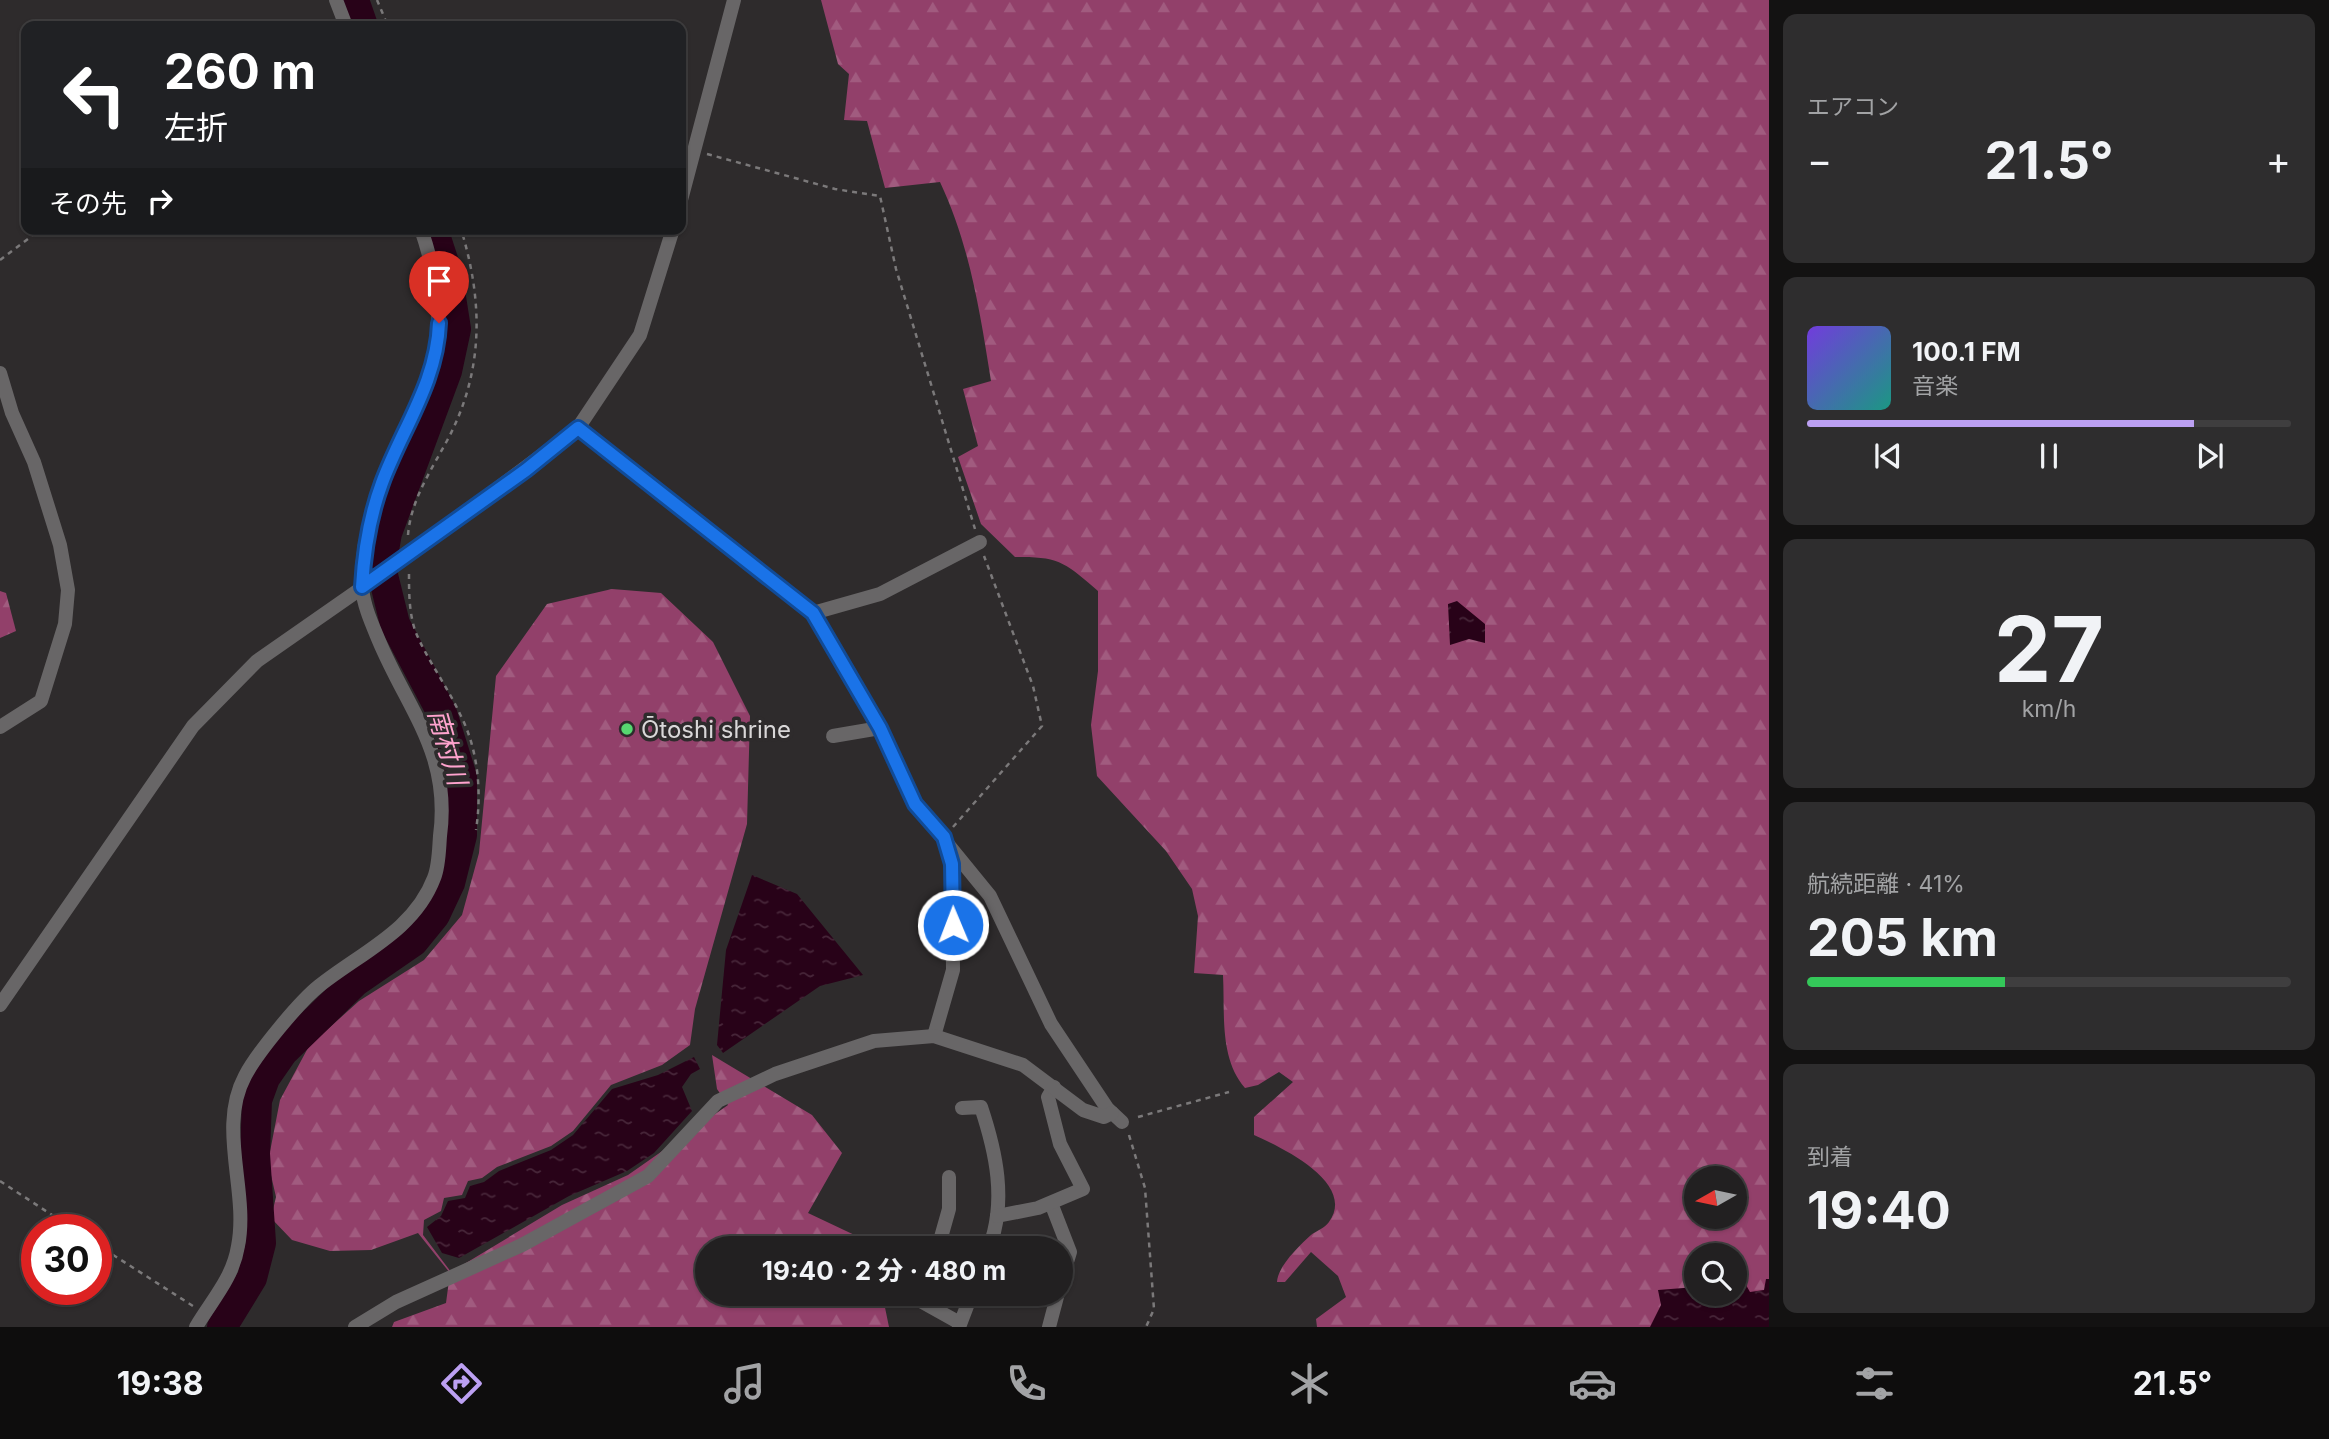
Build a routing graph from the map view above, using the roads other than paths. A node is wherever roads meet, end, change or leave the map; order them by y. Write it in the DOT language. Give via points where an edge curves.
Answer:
graph roads {
  1 [pos="335,0"];
  2 [pos="734,0"];
  3 [pos="344,21"];
  4 [pos="686,182"];
  5 [pos="423,235"];
  6 [pos="671,235"];
  7 [pos="0,373"];
  8 [pos="578,428"];
  9 [pos="980,542"];
  10 [pos="362,587"];
  11 [pos="813,613"];
  12 [pos="0,727"];
  13 [pos="880,728"];
  14 [pos="833,736"];
  15 [pos="944,837"];
  16 [pos="0,1005"];
  17 [pos="934,1036"];
  18 [pos="1054,1087"];
  19 [pos="962,1108"];
  20 [pos="949,1177"];
  21 [pos="1051,1203"];
  22 [pos="997,1216"];
  23 [pos="941,1236"];
  24 [pos="992,1236"];
  25 [pos="1064,1236"];
  26 [pos="928,1306"];
  27 [pos="967,1306"];
  28 [pos="1055,1306"];
  29 [pos="960,1325"];
  30 [pos="196,1327"];
  31 [pos="355,1327"];
  32 [pos="1049,1327"];
  1 -- 3 [label="street"];
  2 -- 4 [label="street"];
  5 -- 10 [label="street" via="439,305 438,341 427,386 382,483 365,539"];
  6 -- 8 [label="street" via="640,335"];
  7 -- 12 [label="street" via="34,462 60,545 68,590 65,624 41,701"];
  8 -- 10 [label="street"];
  8 -- 11 [label="street"];
  9 -- 11 [label="street" via="880,594"];
  10 -- 16 [label="street" via="257,661 193,726"];
  10 -- 30 [label="street" via="365,607 385,654 438,761 444,810 435,877 419,907 375,949 318,987 245,1076 233,1126 239,1245 227,1281"];
  11 -- 13 [label="street"];
  13 -- 14 [label="street"];
  13 -- 15 [label="street" via="915,804"];
  15 -- 17 [label="street" via="952,864 953,970"];
  15 -- 18 [label="street" via="989,895 1051,1024 1117,1117 1083,1110"];
  17 -- 18 [label="street" via="1023,1065"];
  17 -- 31 [label="street" via="874,1041 827,1054 718,1101 649,1176 522,1245 396,1302"];
  18 -- 21 [label="street" via="1048,1097 1060,1144 1083,1189"];
  19 -- 22 [label="street" via="981,1107 996,1152"];
  20 -- 23 [label="street"];
  21 -- 22 [label="street"];
  21 -- 25 [label="street"];
  22 -- 24 [label="street"];
  26 -- 29 [label="street"];
  27 -- 29 [label="street"];
  28 -- 32 [label="street"];
}
